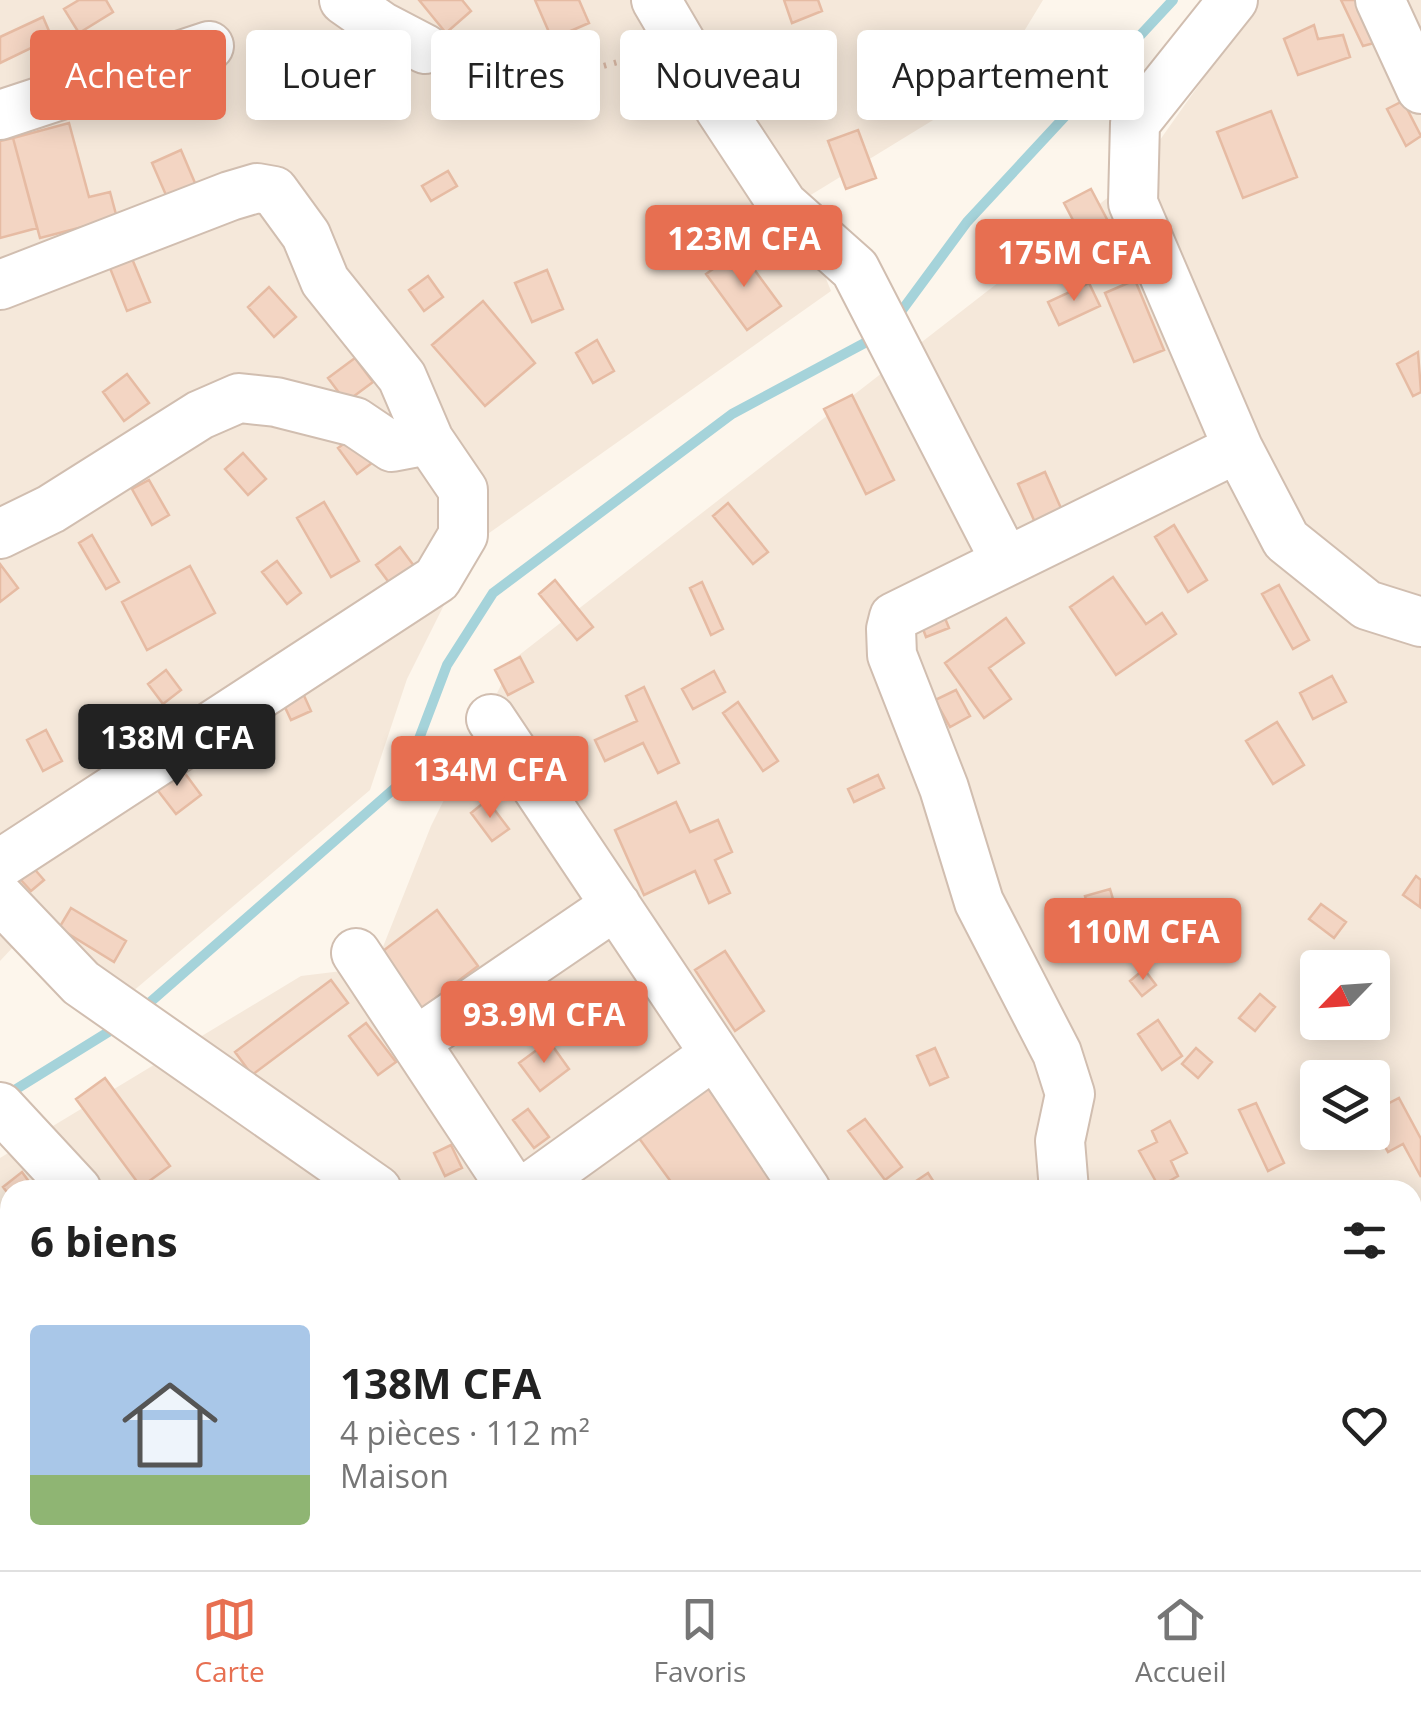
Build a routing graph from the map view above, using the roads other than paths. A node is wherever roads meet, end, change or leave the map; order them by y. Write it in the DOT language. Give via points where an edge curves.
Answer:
graph roads {
  1 [pos="344,0"];
  2 [pos="1232,0"];
  3 [pos="1380,0"];
  4 [pos="670,4"];
  5 [pos="425,49"];
  6 [pos="1421,89"];
  7 [pos="30,104"];
  8 [pos="0,114"];
  9 [pos="0,285"];
  10 [pos="428,440"];
  11 [pos="1238,448"];
  12 [pos="0,534"];
  13 [pos="1006,562"];
  14 [pos="1421,622"];
  15 [pos="491,719"];
  16 [pos="0,864"];
  17 [pos="0,898"];
  18 [pos="616,905"];
  19 [pos="356,953"];
  20 [pos="415,1042"];
  21 [pos="715,1054"];
  22 [pos="0,1107"];
  23 [pos="68,1180"];
  24 [pos="348,1180"];
  25 [pos="506,1180"];
  26 [pos="540,1180"];
  27 [pos="799,1180"];
  28 [pos="1063,1180"];
  1 -- 5 [label="street"];
  2 -- 11 [label="street" via="1134,123 1133,203"];
  3 -- 6 [label="street"];
  4 -- 13 [label="street" via="720,111 783,206 855,268"];
  7 -- 8 [label="street"];
  9 -- 10 [label="street" via="230,196 257,188 274,192 306,235 325,280 402,378"];
  10 -- 12 [label="street" via="392,447 355,422 240,398"];
  10 -- 16 [label="street" via="463,490 463,535 438,579"];
  11 -- 13 [label="street"];
  11 -- 14 [label="street" via="1286,540 1367,605"];
  13 -- 28 [label="street" via="894,617 892,655 979,902 1070,1094 1060,1140"];
  15 -- 18 [label="street"];
  17 -- 24 [label="street" via="81,983"];
  18 -- 20 [label="street"];
  18 -- 21 [label="street"];
  19 -- 20 [label="street"];
  20 -- 25 [label="street"];
  21 -- 26 [label="street"];
  21 -- 27 [label="street"];
  22 -- 23 [label="street"];
}
